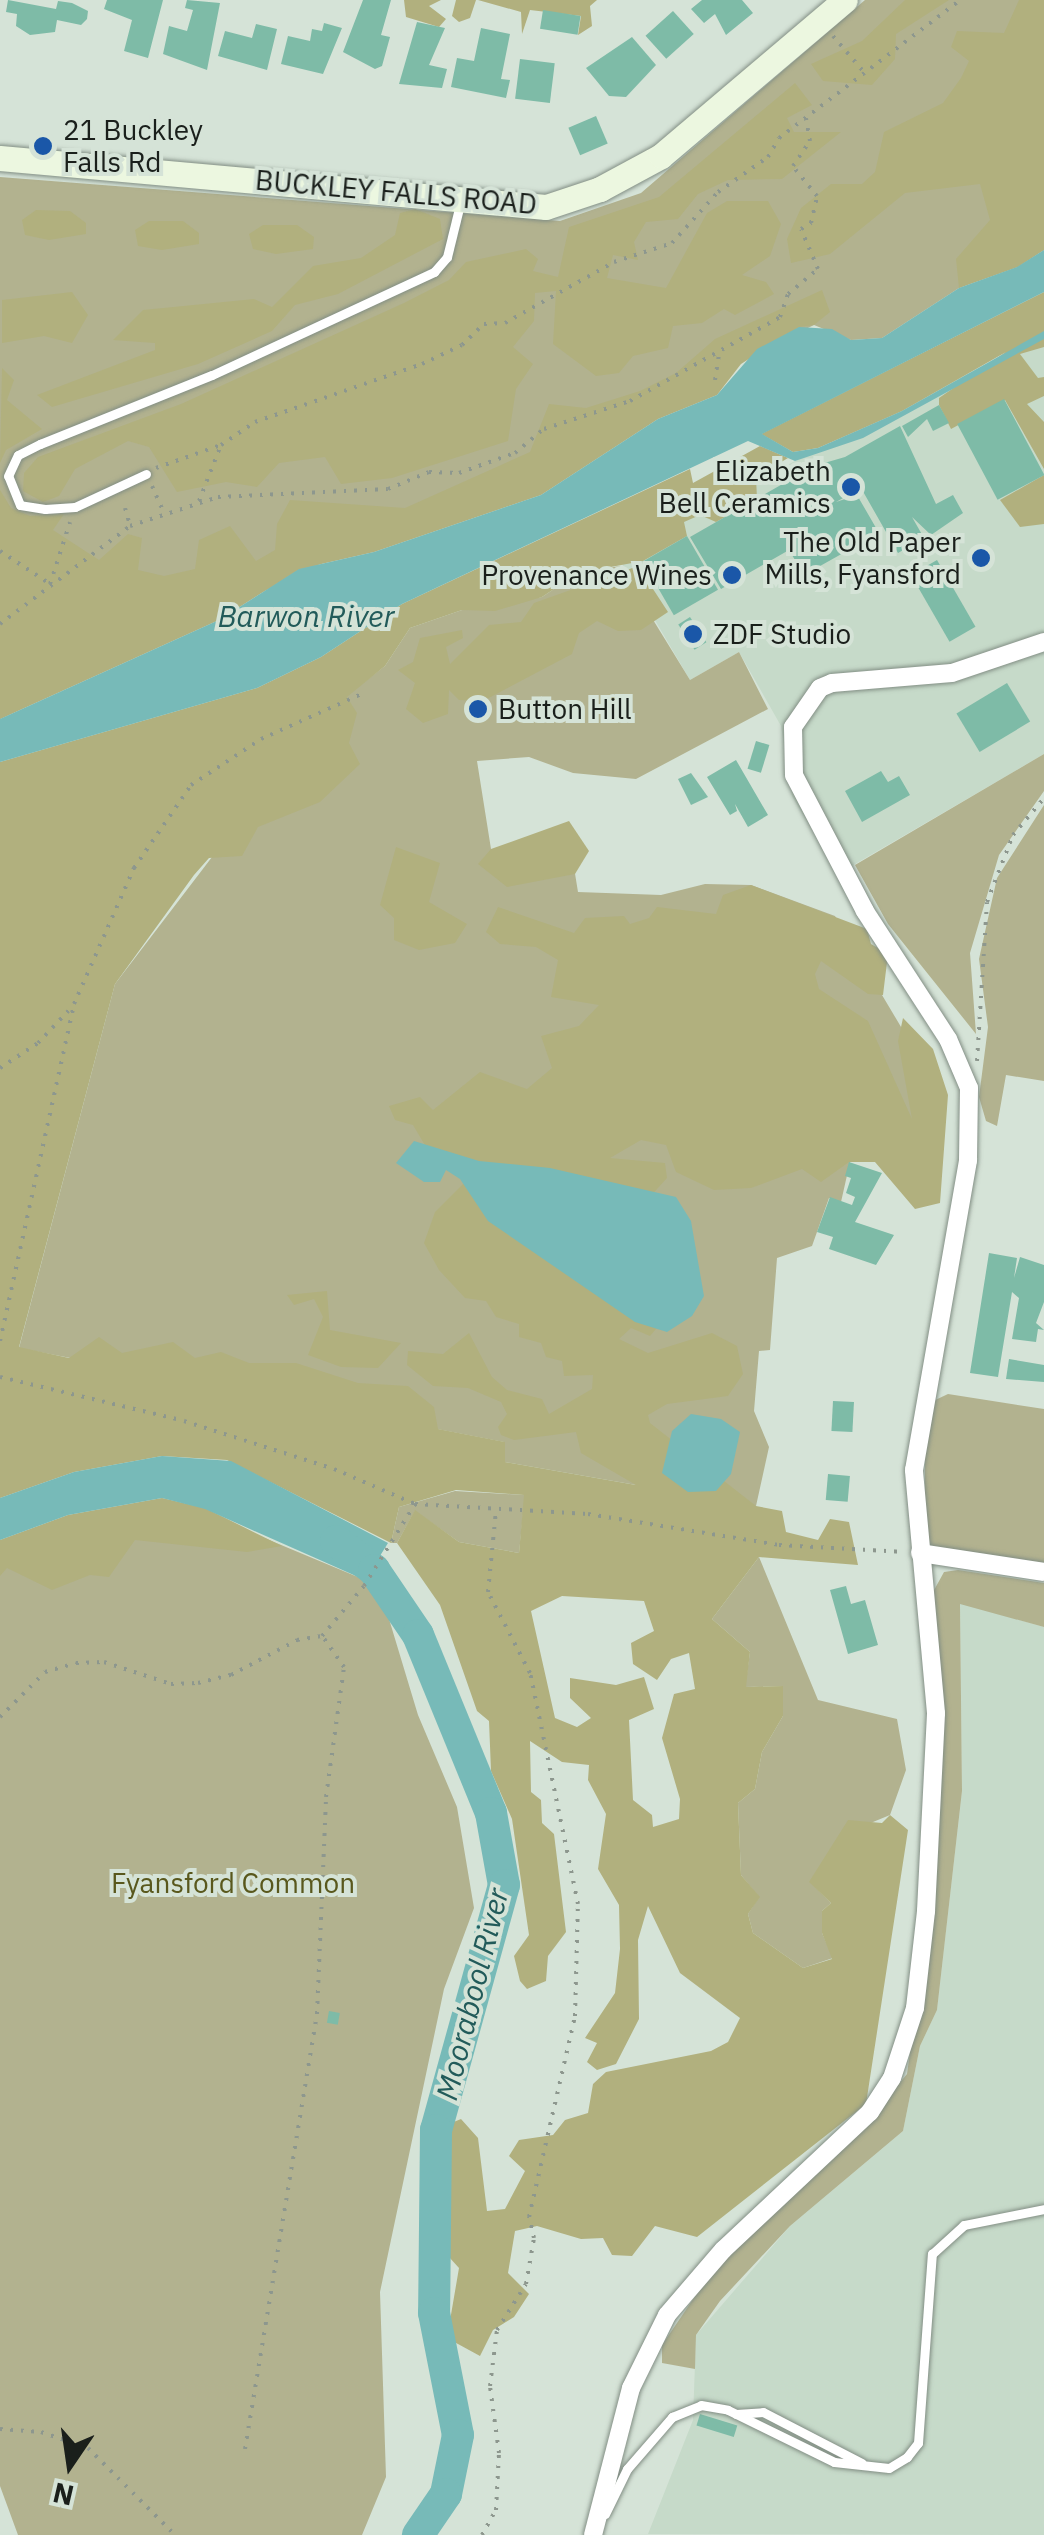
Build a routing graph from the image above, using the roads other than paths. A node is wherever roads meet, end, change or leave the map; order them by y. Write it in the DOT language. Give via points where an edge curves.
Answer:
graph roads {
  1 [pos="845,0"];
  2 [pos="0,158"];
  3 [pos="461,201"];
  4 [pos="146,474"];
  5 [pos="1044,642"];
  6 [pos="920,1553"];
  7 [pos="1044,1572"];
  8 [pos="1044,2209"];
  9 [pos="594,2535"];
  1 -- 3 [label="street, BUCKLEY FALLS ROAD" via="683,139 627,176 546,207"];
  2 -- 3 [label="street, BUCKLEY FALLS ROAD"];
  3 -- 4 [label="lane" via="447,258 426,277 18,454 8,476 20,505 75,507"];
  5 -- 6 [label="street" via="952,673 832,683 820,688 794,726 794,776 865,911 948,1038 970,1102 968,1160 920,1408 914,1470"];
  6 -- 7 [label="street"];
  6 -- 9 [label="street" via="936,1714 934,1800 915,2008 892,2078 870,2112 723,2250 668,2316 631,2388"];
  8 -- 9 [label="lane" via="964,2225 932,2254 918,2443 888,2468 834,2462 736,2414 700,2405 672,2417 627,2469"];
}
